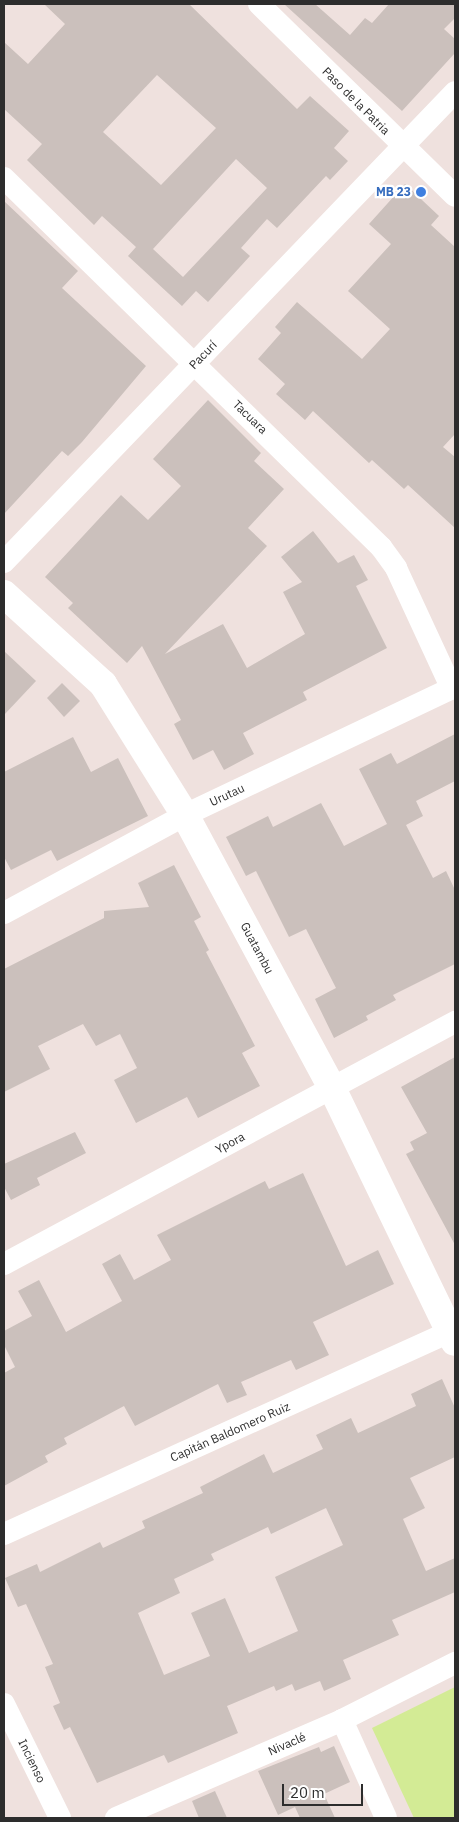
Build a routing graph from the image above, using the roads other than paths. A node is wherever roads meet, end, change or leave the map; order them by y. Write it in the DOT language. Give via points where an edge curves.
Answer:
graph roads {
  1 [pos="259,4"];
  2 [pos="455,92"];
  3 [pos="403,147"];
  4 [pos="4,178"];
  5 [pos="455,196"];
  6 [pos="195,363"];
  7 [pos="4,562"];
  8 [pos="4,594"];
  9 [pos="453,688"];
  10 [pos="186,815"];
  11 [pos="4,913"];
  12 [pos="455,1022"];
  13 [pos="332,1088"];
  14 [pos="4,1264"];
  15 [pos="454,1334"];
  16 [pos="4,1534"];
  17 [pos="455,1663"];
  18 [pos="4,1704"];
  19 [pos="342,1720"];
  20 [pos="60,1818"];
  21 [pos="116,1818"];
  22 [pos="386,1818"];
  1 -- 3 [label="street, Paso de la Patria"];
  2 -- 3 [label="street, Pacurí"];
  3 -- 5 [label="street, Paso de la Patria"];
  3 -- 6 [label="street, Pacurí"];
  4 -- 6 [label="street, Tacuara"];
  6 -- 7 [label="street, Pacurí"];
  6 -- 9 [label="street, Tacuara" via="381,546 396,568"];
  8 -- 10 [label="street, Guatambu" via="103,684"];
  9 -- 10 [label="street, Urutau"];
  10 -- 11 [label="street, Urutau"];
  10 -- 13 [label="street, Guatambu"];
  12 -- 13 [label="street, Ypora"];
  13 -- 14 [label="street, Ypora"];
  13 -- 15 [label="street, Guatambu"];
  15 -- 16 [label="street, Capitán Baldomero Ruiz"];
  17 -- 19 [label="street, Nivaclé"];
  18 -- 20 [label="street, Incienso"];
  19 -- 21 [label="street, Nivaclé"];
  19 -- 22 [label="street"];
}
